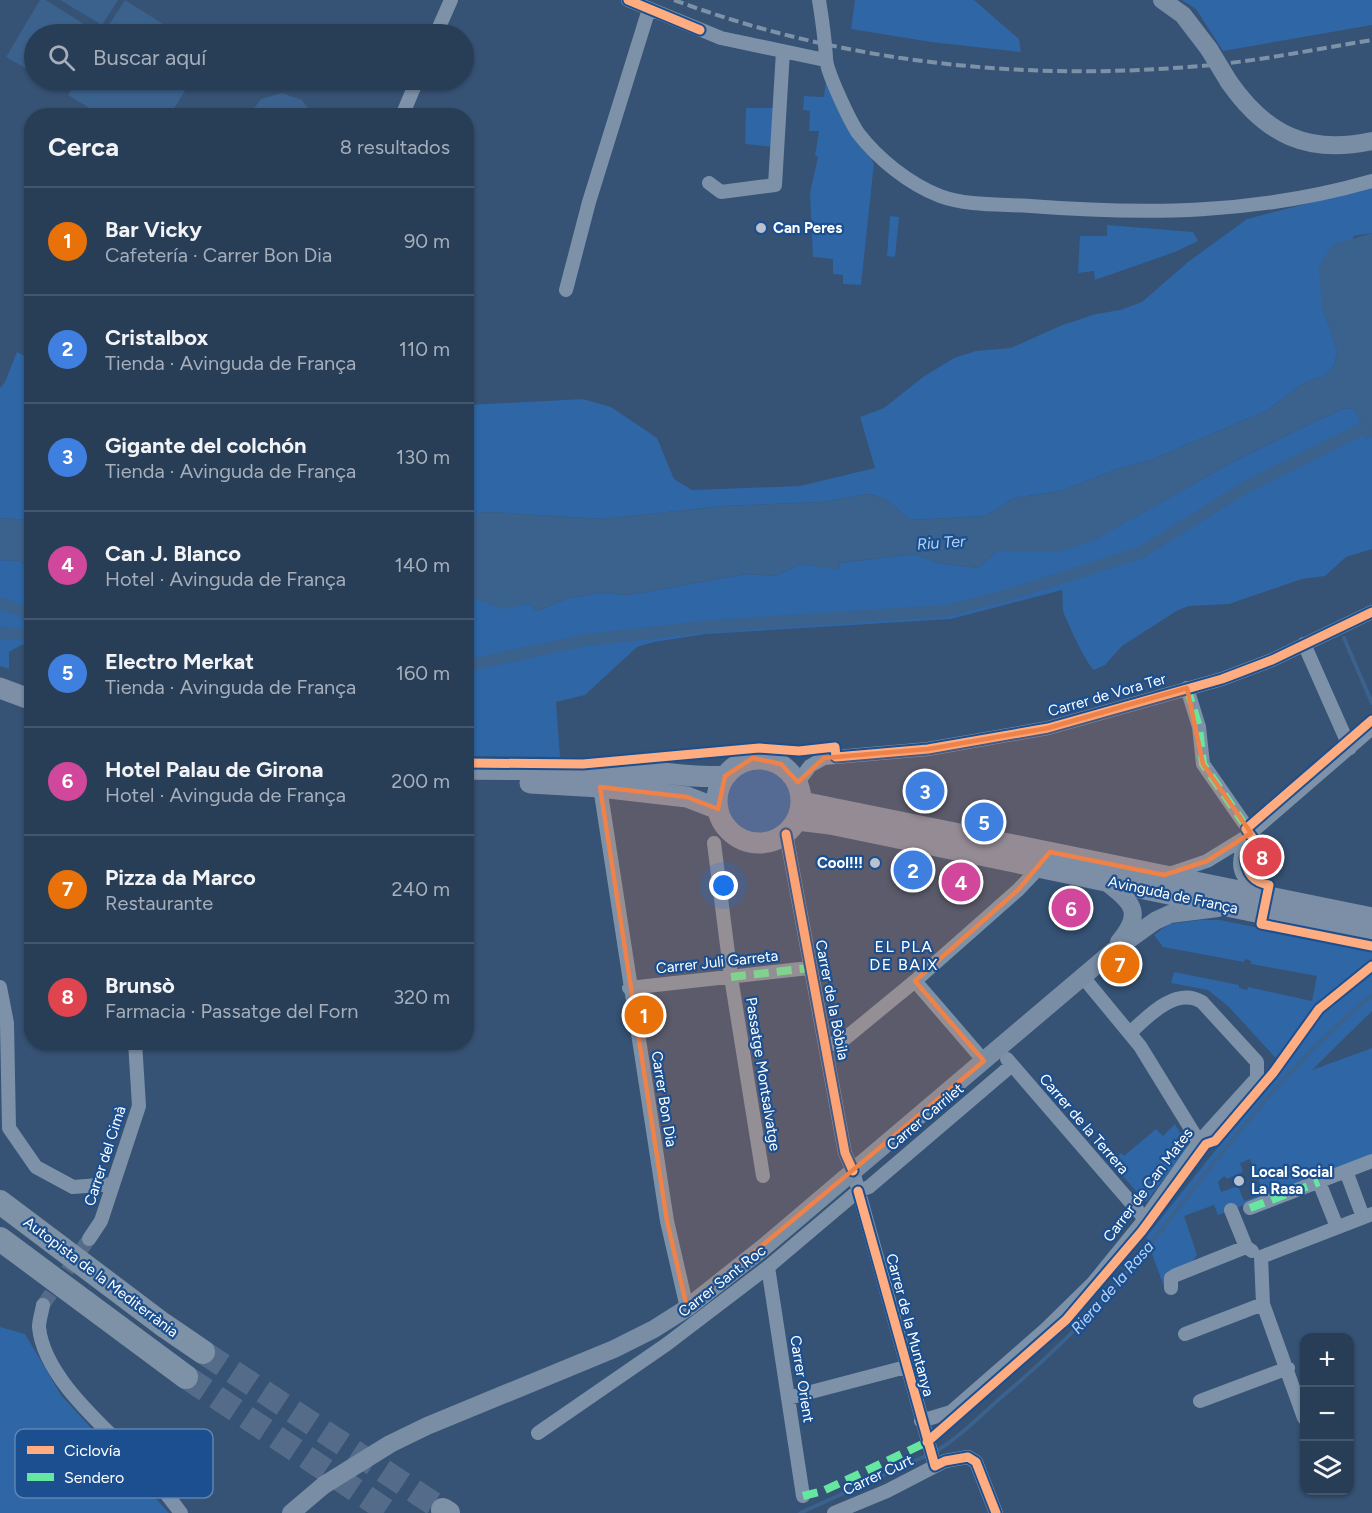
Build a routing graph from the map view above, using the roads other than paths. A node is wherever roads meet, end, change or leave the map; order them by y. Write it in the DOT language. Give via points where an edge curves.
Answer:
graph roads {
  1 [pos="451,0"];
  2 [pos="628,0"];
  3 [pos="819,0"];
  4 [pos="1163,0"];
  5 [pos="649,9"];
  6 [pos="440,24"];
  7 [pos="783,51"];
  8 [pos="825,60"];
  9 [pos="413,90"];
  10 [pos="405,108"];
  11 [pos="1372,141"];
  12 [pos="1372,181"];
  13 [pos="709,183"];
  14 [pos="566,290"];
  15 [pos="1372,612"];
  16 [pos="1304,644"];
  17 [pos="0,688"];
  18 [pos="1187,688"];
  19 [pos="24,697"];
  20 [pos="1372,728"];
  21 [pos="1350,748"];
  22 [pos="474,769"];
  23 [pos="725,776"];
  24 [pos="474,781"];
  25 [pos="600,787"];
  26 [pos="718,809"];
  27 [pos="796,809"];
  28 [pos="1248,835"];
  29 [pos="714,843"];
  30 [pos="1039,867"];
  31 [pos="1164,875"];
  32 [pos="1105,880"];
  33 [pos="1260,895"];
  34 [pos="1225,907"];
  35 [pos="1372,918"];
  36 [pos="1372,936"];
  37 [pos="1113,951"];
  38 [pos="809,968"];
  39 [pos="731,977"];
  40 [pos="1083,977"];
  41 [pos="915,981"];
  42 [pos="0,987"];
  43 [pos="629,988"];
  44 [pos="1130,1033"];
  45 [pos="826,1046"];
  46 [pos="136,1050"];
  47 [pos="992,1055"];
  48 [pos="1012,1065"];
  49 [pos="1199,1142"];
  50 [pos="1372,1161"];
  51 [pos="853,1171"];
  52 [pos="1346,1172"];
  53 [pos="763,1176"];
  54 [pos="1319,1182"];
  55 [pos="113,1184"];
  56 [pos="858,1191"];
  57 [pos="0,1193"];
  58 [pos="0,1202"];
  59 [pos="1250,1208"];
  60 [pos="1232,1210"];
  61 [pos="1368,1215"];
  62 [pos="1144,1219"];
  63 [pos="1337,1227"];
  64 [pos="0,1239"];
  65 [pos="89,1239"];
  66 [pos="1246,1247"];
  67 [pos="1261,1257"];
  68 [pos="768,1267"];
  69 [pos="1170,1288"];
  70 [pos="1263,1304"];
  71 [pos="43,1305"];
  72 [pos="687,1308"];
  73 [pos="142,1309"];
  74 [pos="1185,1334"];
  75 [pos="203,1352"];
  76 [pos="906,1367"];
  77 [pos="1288,1368"];
  78 [pos="186,1377"];
  79 [pos="788,1398"];
  80 [pos="1200,1401"];
  81 [pos="1300,1403"];
  82 [pos="921,1421"];
  83 [pos="106,1429"];
  84 [pos="538,1433"];
  85 [pos="935,1466"];
  86 [pos="803,1496"];
  87 [pos="169,1498"];
  88 [pos="181,1513"];
  89 [pos="291,1513"];
  90 [pos="834,1513"];
  91 [pos="996,1513"];
  1 -- 6 [label="street"];
  2 -- 5 [label="street"];
  3 -- 8 [label="street"];
  4 -- 11 [label="street, bridge" via="1192,25 1229,82 1259,118 1294,139 1328,146"];
  5 -- 7 [label="street" via="721,38"];
  5 -- 14 [label="street"];
  7 -- 8 [label="street"];
  7 -- 13 [label="street" via="775,185 721,192"];
  8 -- 12 [label="street" via="848,116 868,144 918,185 953,200 1089,210 1203,211 1260,205"];
  9 -- 10 [label="street"];
  15 -- 16 [label="street, Carrer de Vora Ter"];
  16 -- 18 [label="street, Carrer de Vora Ter" via="1272,660"];
  16 -- 21 [label="street"];
  17 -- 19 [label="main road"];
  18 -- 27 [label="street, Carrer de Vora Ter" via="1048,728 928,749 824,758 810,766"];
  18 -- 28 [label="street" via="1199,727 1203,764"];
  20 -- 21 [label="street"];
  21 -- 28 [label="street"];
  22 -- 23 [label="main road"];
  23 -- 26 [label="main road" via="718,791"];
  23 -- 27 [label="main road" via="740,762 766,758 781,764"];
  24 -- 25 [label="main road"];
  25 -- 26 [label="main road" via="687,797"];
  25 -- 43 [label="street, Carrer Bon Dia"];
  26 -- 27 [label="main road" via="727,829 747,841 766,843"];
  27 -- 30 [label="main road, Avinguda de França" via="830,824"];
  27 -- 31 [label="main road, Avinguda de França"];
  27 -- 38 [label="street, Carrer de la Bòbila"];
  28 -- 31 [label="street" via="1208,861"];
  28 -- 33 [label="street" via="1239,853 1239,867 1246,882"];
  29 -- 39 [label="street, Passatge Montsalvatge"];
  30 -- 32 [label="main road, Avinguda de França"];
  30 -- 41 [label="street"];
  31 -- 33 [label="main road, Avinguda de França"];
  32 -- 34 [label="main road, Avinguda de França"];
  32 -- 37 [label="street" via="1127,899 1133,915 1131,928"];
  33 -- 35 [label="main road, Avinguda de França"];
  34 -- 36 [label="main road, Avinguda de França"];
  34 -- 37 [label="street" via="1170,914"];
  37 -- 40 [label="street"];
  38 -- 39 [label="street, Carrer Juli Garreta"];
  38 -- 45 [label="street, Carrer de la Bòbila"];
  39 -- 43 [label="street, Carrer Juli Garreta"];
  39 -- 53 [label="street, Passatge Montsalvatge"];
  40 -- 44 [label="street"];
  40 -- 47 [label="street"];
  41 -- 45 [label="street" via="842,1041"];
  41 -- 47 [label="street, Carrer de la Terrera"];
  42 -- 55 [label="street" via="7,1023 9,1128 36,1167 73,1187"];
  43 -- 72 [label="street, Carrer Bon Dia" via="667,1221"];
  44 -- 49 [label="street"];
  44 -- 49 [label="street, Carrer de Can Mates" via="1170,1002 1195,997 1257,1062 1257,1078"];
  45 -- 51 [label="street, Carrer de la Bòbila" via="845,1154"];
  46 -- 55 [label="street, Carrer del Cimà" via="139,1106"];
  47 -- 48 [label="street, Carrer de la Terrera"];
  47 -- 51 [label="street"];
  48 -- 56 [label="street, Carrer Carrilet" via="869,1187"];
  48 -- 62 [label="street, Carrer de la Terrera"];
  49 -- 62 [label="street, Carrer de Can Mates"];
  50 -- 52 [label="street"];
  51 -- 56 [label="street, Carrer de la Muntanya"];
  51 -- 72 [label="street"];
  52 -- 54 [label="street"];
  52 -- 61 [label="street"];
  54 -- 59 [label="street"];
  54 -- 63 [label="street"];
  55 -- 65 [label="street, Carrer del Cimà" via="101,1221"];
  56 -- 68 [label="street, Carrer Sant Roc"];
  56 -- 76 [label="street, Carrer de la Muntanya"];
  57 -- 73 [label="highway"];
  58 -- 73 [label="highway, Autopista de la Mediterrània"];
  60 -- 66 [label="street"];
  61 -- 63 [label="street"];
  62 -- 82 [label="street, Carrer de Can Mates" via="1093,1283 1046,1329 951,1412"];
  63 -- 67 [label="street"];
  64 -- 78 [label="highway, Autopista de la Mediterrània"];
  66 -- 67 [label="street"];
  66 -- 69 [label="street" via="1176,1275 1171,1278"];
  67 -- 70 [label="street"];
  68 -- 79 [label="street, Carrer Orient"];
  68 -- 84 [label="street, Carrer Sant Roc" via="667,1344"];
  70 -- 74 [label="street"];
  70 -- 77 [label="street"];
  71 -- 83 [label="street" via="39,1326 47,1354 75,1397"];
  72 -- 89 [label="street" via="614,1349 390,1444 324,1485"];
  73 -- 75 [label="highway, Autopista de la Mediterrània"];
  76 -- 79 [label="street"];
  76 -- 82 [label="street, Carrer de la Muntanya"];
  77 -- 80 [label="street"];
  77 -- 81 [label="street"];
  79 -- 86 [label="street, Carrer Orient"];
  82 -- 85 [label="street, Carrer de la Muntanya"];
  85 -- 90 [label="street, Carrer Curt"];
  85 -- 91 [label="street, Carrer Curt" via="968,1457 976,1462"];
  87 -- 88 [label="street"];
}
